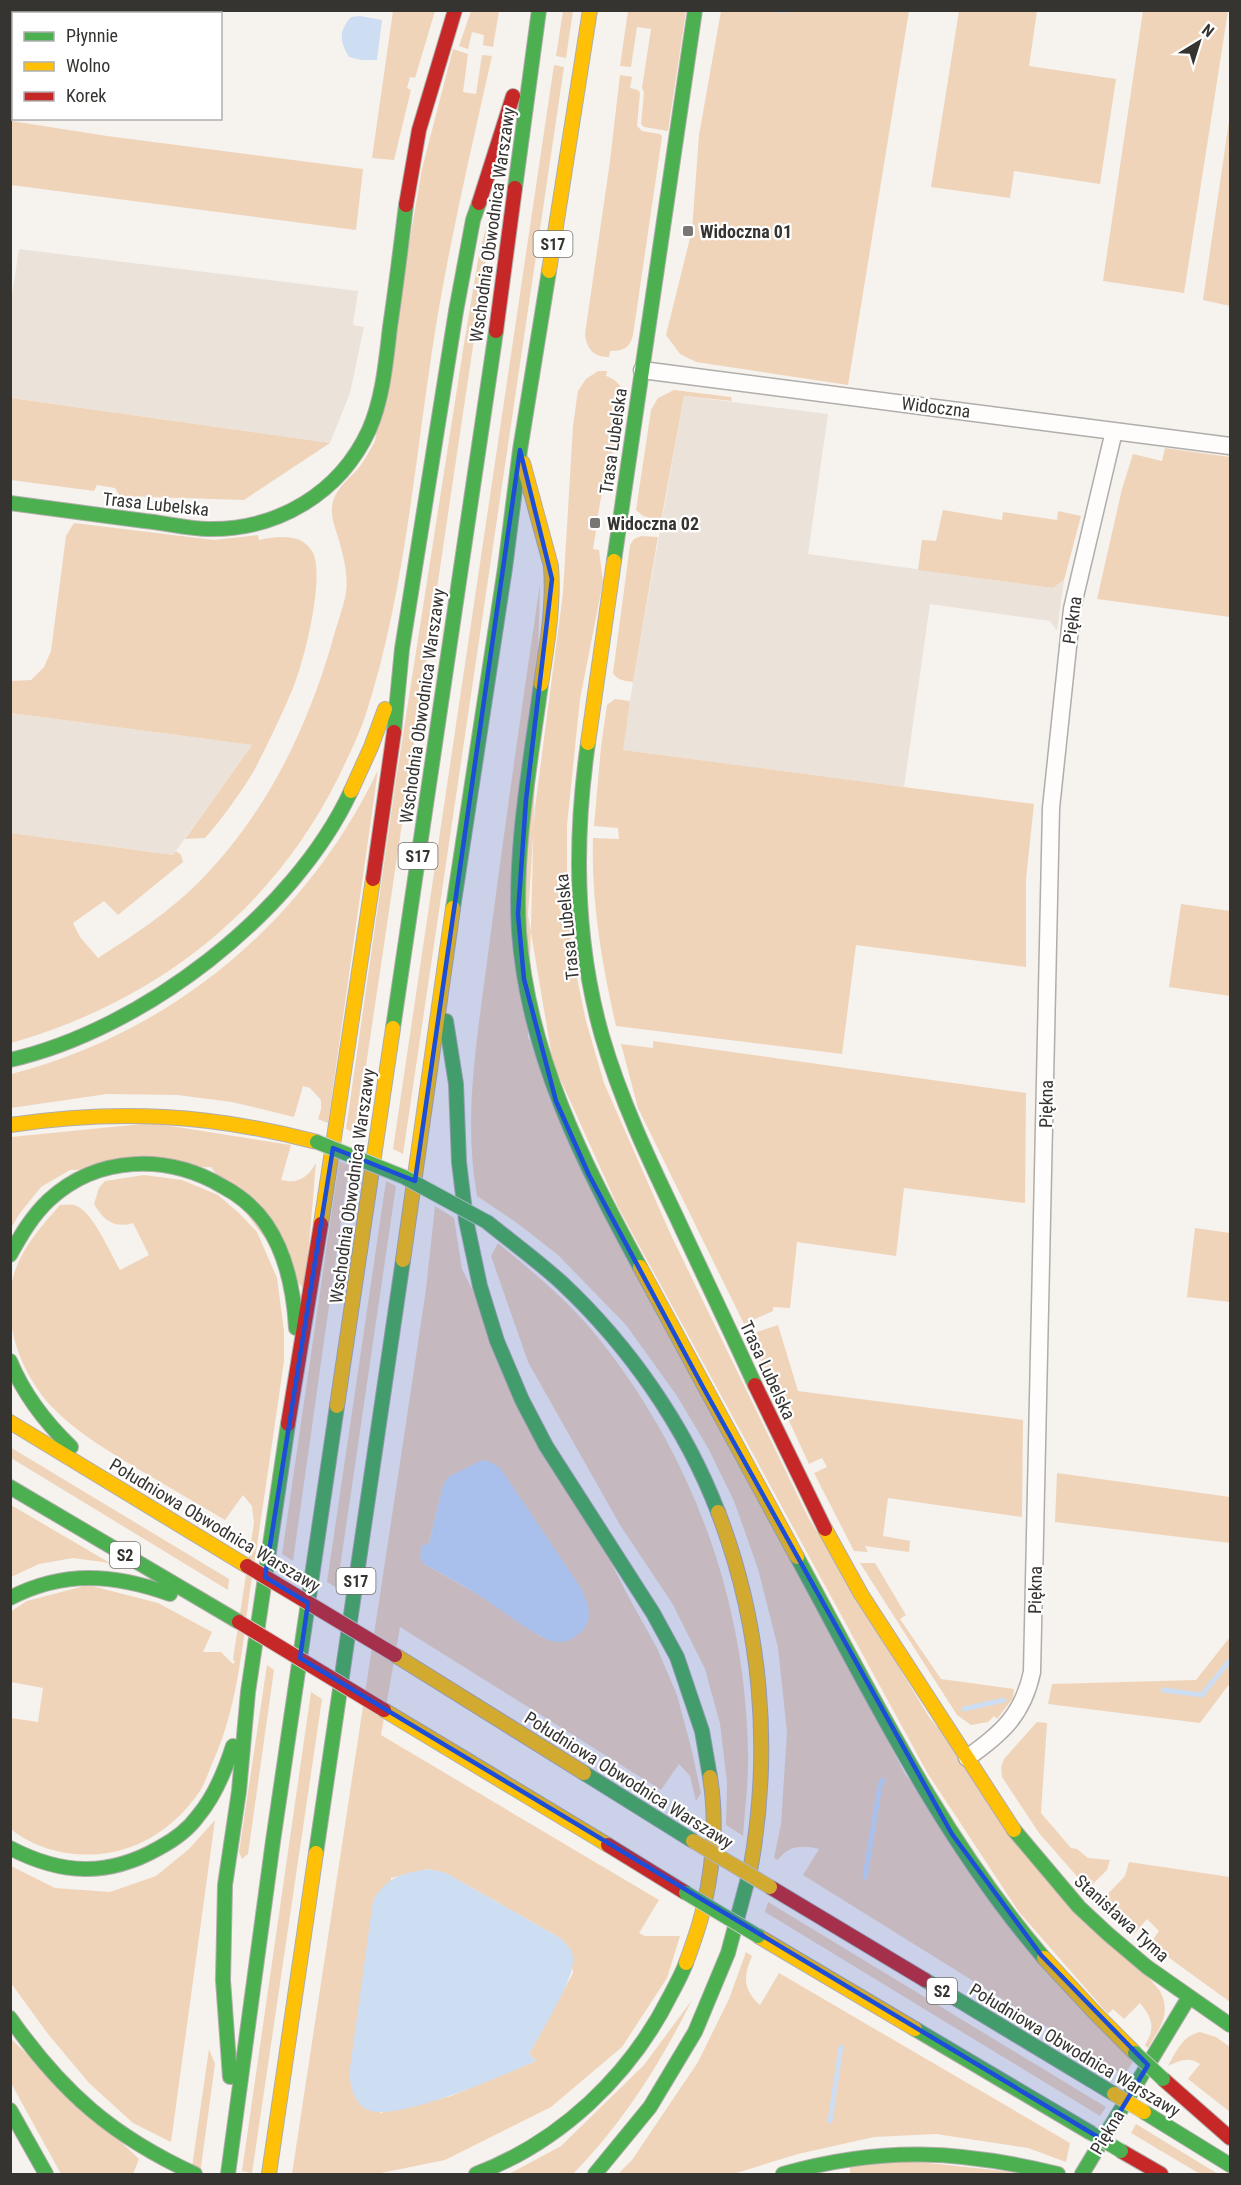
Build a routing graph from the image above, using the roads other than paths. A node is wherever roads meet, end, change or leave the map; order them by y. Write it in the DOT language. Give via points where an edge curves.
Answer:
graph roads {
  1 [pos="455,10"];
  2 [pos="590,10"];
  3 [pos="695,10"];
  4 [pos="538,15"];
  5 [pos="642,370"];
  6 [pos="1114,431"];
  7 [pos="1230,446"];
  8 [pos="520,450"];
  9 [pos="10,503"];
  10 [pos="402,649"];
  11 [pos="441,987"];
  12 [pos="10,1060"];
  13 [pos="10,1125"];
  14 [pos="10,1255"];
  15 [pos="10,1361"];
  16 [pos="297,1363"];
  17 [pos="10,1422"];
  18 [pos="105,1480"];
  19 [pos="10,1487"];
  20 [pos="10,1598"];
  21 [pos="240,1622"];
  22 [pos="248,1692"];
  23 [pos="967,1758"];
  24 [pos="10,1848"];
  25 [pos="1189,1997"];
  26 [pos="10,2018"];
  27 [pos="1230,2025"];
  28 [pos="10,2110"];
  29 [pos="235,2135"];
  30 [pos="1230,2138"];
  31 [pos="1230,2164"];
  32 [pos="46,2175"];
  33 [pos="195,2175"];
  34 [pos="228,2175"];
  35 [pos="269,2175"];
  36 [pos="476,2175"];
  37 [pos="595,2175"];
  38 [pos="783,2175"];
  39 [pos="1058,2175"];
  40 [pos="1082,2175"];
  41 [pos="1161,2175"];
  1 -- 9 [label="main road, Trasa Lubelska" via="411,168 379,399 360,447 332,482 308,503 287,514 253,524 209,529"];
  2 -- 8 [label="main road, S17"];
  3 -- 5 [label="main road, Trasa Lubelska"];
  4 -- 10 [label="main road" via="473,220"];
  4 -- 29 [label="main road, Wschodnia Obwodnica Warszawy / S17" via="492,359 295,1690"];
  5 -- 6 [label="street, Widoczna"];
  5 -- 23 [label="main road, Trasa Lubelska" via="581,790 578,868 593,998 615,1080 646,1153 817,1515 861,1594"];
  6 -- 7 [label="street, Widoczna"];
  6 -- 23 [label="street, Piękna" via="1072,609 1051,808 1032,1672 1024,1699 1007,1726"];
  8 -- 11 [label="main road, S17"];
  8 -- 30 [label="main road, bridge" via="552,579 547,654 521,844 519,914 526,990 556,1101 590,1175 704,1389 952,1834 991,1892 1096,2016"];
  10 -- 12 [label="main road" via="369,754 343,806 280,895 194,973 142,1007 76,1039"];
  10 -- 16 [label="main road" via="391,758"];
  11 -- 35 [label="main road, S17"];
  11 -- 36 [label="main road" via="457,1092 468,1231 490,1321 537,1430 661,1626 684,1672 705,1740 714,1790 714,1842 707,1895 696,1942 663,2015 631,2061 562,2127 527,2150"];
  13 -- 37 [label="main road, bridge" via="79,1116 180,1116 253,1126 317,1142 394,1172 487,1222 561,1283 603,1325 643,1376 682,1436 712,1496 736,1561 752,1623 763,1747 758,1828 745,1898 707,2006 653,2103"];
  14 -- 16 [label="main road" via="39,1209 61,1189 94,1171 126,1163 159,1162 194,1170 222,1184 266,1223 292,1289"];
  15 -- 18 [label="main road" via="29,1400 55,1432"];
  16 -- 22 [label="main road"];
  17 -- 18 [label="main road, Południowa Obwodnica Warszawy / S2"];
  18 -- 31 [label="main road, Południowa Obwodnica Warszawy / S2, bridge"];
  19 -- 21 [label="main road, S2"];
  20 -- 21 [label="main road" via="50,1581 80,1577 115,1579 158,1588"];
  21 -- 41 [label="main road, S2, bridge"];
  22 -- 24 [label="main road" via="218,1785 200,1815 176,1838 120,1867 89,1871 59,1869"];
  22 -- 29 [label="main road" via="225,1885 223,1980"];
  23 -- 25 [label="main road, Stanisława Tyma" via="1020,1840 1079,1907 1147,1967"];
  25 -- 27 [label="main road, Stanisława Tyma"];
  25 -- 40 [label="main road, Piękna"];
  26 -- 33 [label="main road" via="75,2099 109,2127"];
  28 -- 32 [label="main road"];
  29 -- 34 [label="main road, S17"];
  38 -- 39 [label="main road" via="861,2156 911,2152 968,2156"];
}
